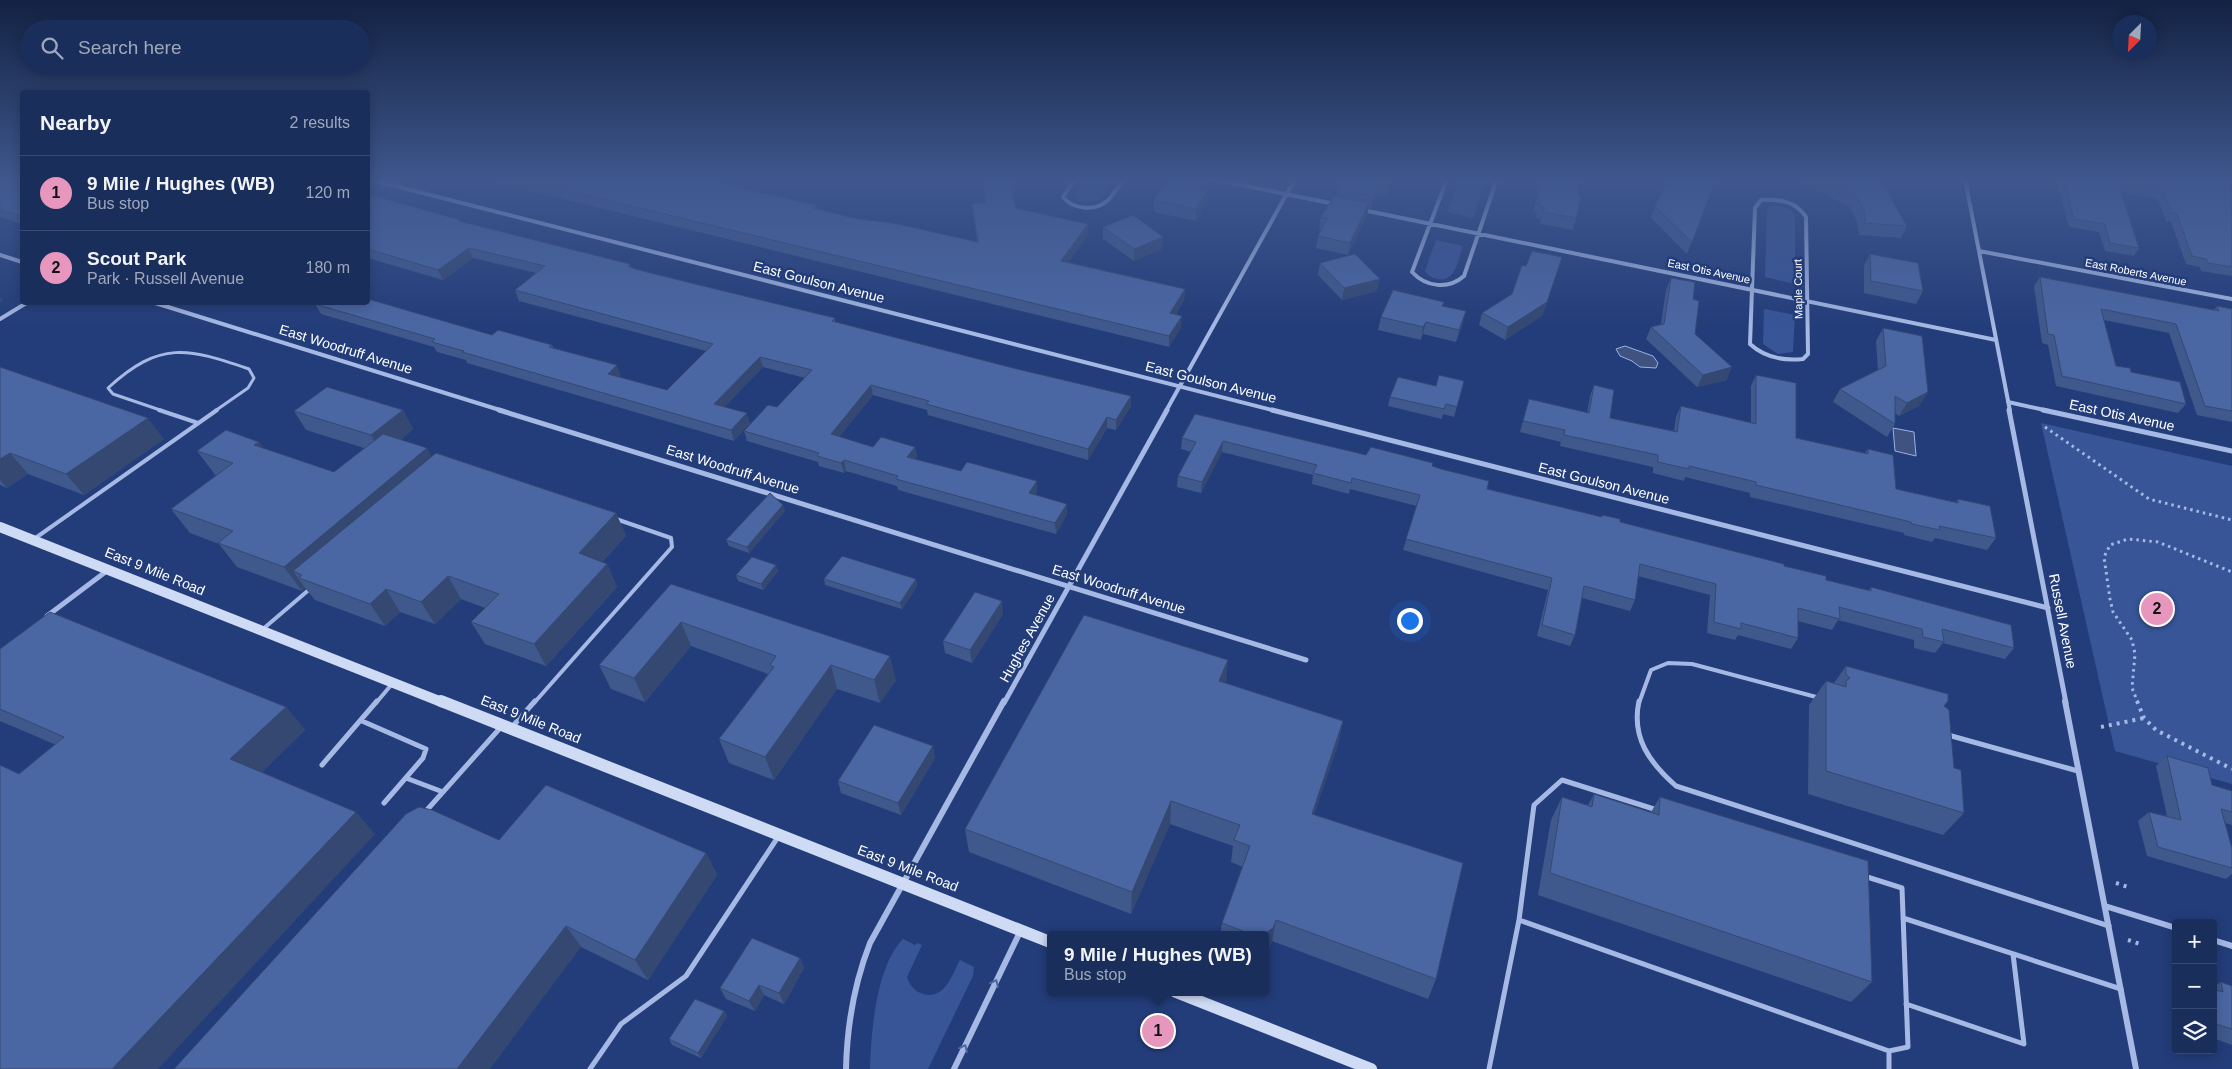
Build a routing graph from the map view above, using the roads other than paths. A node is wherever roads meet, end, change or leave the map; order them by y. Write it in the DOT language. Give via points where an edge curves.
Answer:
graph roads {
  1 [pos="567,229"];
  2 [pos="1267,229"];
  3 [pos="1428,229"];
  4 [pos="1458,229"];
  5 [pos="1479,229"];
  6 [pos="1755,229"];
  7 [pos="1806,229"];
  8 [pos="1975,229"];
  9 [pos="1478,233"];
  10 [pos="1979,251"];
  11 [pos="0,255"];
  12 [pos="20,261"];
  13 [pos="1752,290"];
  14 [pos="2232,299"];
  15 [pos="1807,301"];
  16 [pos="23,305"];
  17 [pos="162,305"];
  18 [pos="0,319"];
  19 [pos="1996,340"];
  20 [pos="1180,386"];
  21 [pos="2008,402"];
  22 [pos="198,423"];
  23 [pos="2232,451"];
  24 [pos="609,517"];
  25 [pos="0,527"];
  26 [pos="32,540"];
  27 [pos="108,570"];
  28 [pos="315,585"];
  29 [pos="1070,587"];
  30 [pos="2048,608"];
  31 [pos="43,620"];
  32 [pos="261,630"];
  33 [pos="1306,660"];
  34 [pos="394,682"];
  35 [pos="1829,701"];
  36 [pos="362,721"];
  37 [pos="507,727"];
  38 [pos="1938,732"];
  39 [pos="322,765"];
  40 [pos="2080,772"];
  41 [pos="406,778"];
  42 [pos="443,792"];
  43 [pos="384,803"];
  44 [pos="1666,813"];
  45 [pos="423,814"];
  46 [pos="779,836"];
  47 [pos="1854,873"];
  48 [pos="903,884"];
  49 [pos="2105,906"];
  50 [pos="1903,918"];
  51 [pos="1518,920"];
  52 [pos="2109,926"];
  53 [pos="2172,927"];
  54 [pos="1021,930"];
  55 [pos="1047,941"];
  56 [pos="2217,941"];
  57 [pos="2232,946"];
  58 [pos="2013,954"];
  59 [pos="2121,989"];
  60 [pos="1186,996"];
  61 [pos="1906,1004"];
  62 [pos="1889,1051"];
  63 [pos="590,1069"];
  64 [pos="846,1069"];
  65 [pos="954,1069"];
  66 [pos="1371,1069"];
  67 [pos="1489,1069"];
  68 [pos="1889,1069"];
  69 [pos="2136,1069"];
  1 -- 20 [label="street, East Goulson Avenue"];
  2 -- 20 [label="street, Hughes Avenue"];
  3 -- 9 [label="street" via="1412,272 1428,283 1452,285 1464,276"];
  4 -- 9 [label="street, East Otis Avenue"];
  5 -- 9 [label="street"];
  6 -- 13 [label="street, Maple Court"];
  7 -- 15 [label="street, Maple Court"];
  8 -- 10 [label="street, Russell Avenue"];
  9 -- 13 [label="street, East Otis Avenue"];
  10 -- 14 [label="street, East Roberts Avenue"];
  10 -- 19 [label="street, Russell Avenue"];
  11 -- 12 [label="street"];
  13 -- 15 [label="street, East Otis Avenue"];
  13 -- 15 [label="street, Maple Court" via="1750,344 1757,352 1772,358 1803,360 1808,354"];
  15 -- 19 [label="street, East Otis Avenue"];
  16 -- 18 [label="street"];
  17 -- 29 [label="street, East Woodruff Avenue"];
  19 -- 21 [label="street, Russell Avenue"];
  20 -- 29 [label="street, Hughes Avenue"];
  20 -- 30 [label="street, East Goulson Avenue"];
  21 -- 23 [label="street, East Otis Avenue"];
  21 -- 30 [label="street, Russell Avenue"];
  22 -- 22 [label="lane" via="113,394 108,388 157,354 173,351 187,350 249,369 254,378 248,388"];
  22 -- 26 [label="lane"];
  24 -- 37 [label="lane" via="671,538 672,547"];
  25 -- 26 [label="main road, East 9 Mile Road"];
  26 -- 27 [label="main road, East 9 Mile Road"];
  27 -- 31 [label="street"];
  27 -- 32 [label="main road, East 9 Mile Road"];
  28 -- 32 [label="lane"];
  29 -- 33 [label="street, East Woodruff Avenue"];
  29 -- 48 [label="street, Hughes Avenue"];
  30 -- 40 [label="street, Russell Avenue"];
  32 -- 34 [label="main road, East 9 Mile Road"];
  34 -- 36 [label="lane"];
  34 -- 37 [label="main road, East 9 Mile Road"];
  35 -- 52 [label="lane" via="1692,664 1668,663 1651,670 1642,687 1637,729 1643,752 1657,771 1676,786"];
  36 -- 39 [label="lane"];
  36 -- 41 [label="lane" via="426,749 423,758"];
  37 -- 42 [label="lane"];
  37 -- 46 [label="main road, East 9 Mile Road"];
  38 -- 40 [label="lane"];
  40 -- 49 [label="street, Russell Avenue"];
  41 -- 42 [label="lane"];
  41 -- 43 [label="lane"];
  42 -- 45 [label="lane"];
  44 -- 51 [label="lane" via="1562,780 1534,805"];
  46 -- 48 [label="main road, East 9 Mile Road"];
  46 -- 63 [label="lane" via="686,976 621,1024"];
  47 -- 50 [label="lane" via="1902,888"];
  48 -- 54 [label="main road, East 9 Mile Road"];
  48 -- 64 [label="street, Hughes Avenue" via="864,958 848,1025"];
  49 -- 52 [label="street, Russell Avenue"];
  49 -- 53 [label="street"];
  50 -- 58 [label="lane"];
  50 -- 61 [label="lane"];
  51 -- 62 [label="lane"];
  51 -- 67 [label="lane"];
  52 -- 59 [label="street, Russell Avenue"];
  54 -- 55 [label="main road, East 9 Mile Road"];
  65 -- 54 [label="street, one-way"];
  56 -- 57 [label="street"];
  58 -- 59 [label="lane"];
  58 -- 61 [label="lane" via="2024,1044"];
  59 -- 69 [label="street, Russell Avenue"];
  60 -- 66 [label="main road"];
  61 -- 62 [label="lane" via="1908,1047"];
  62 -- 68 [label="lane"];
}
